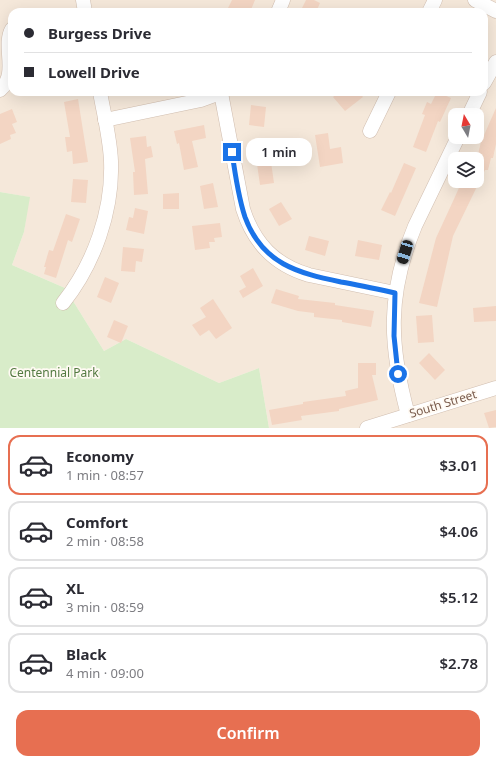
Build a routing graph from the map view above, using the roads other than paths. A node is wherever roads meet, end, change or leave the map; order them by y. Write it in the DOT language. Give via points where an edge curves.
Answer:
graph roads {
  1 [pos="475,0"];
  2 [pos="496,11"];
  3 [pos="496,62"];
  4 [pos="488,76"];
  5 [pos="8,78"];
  6 [pos="0,90"];
  7 [pos="101,96"];
  8 [pos="213,96"];
  9 [pos="222,96"];
  10 [pos="387,96"];
  11 [pos="478,96"];
  12 [pos="472,108"];
  13 [pos="105,120"];
  14 [pos="370,131"];
  15 [pos="455,144"];
  16 [pos="395,293"];
  17 [pos="63,303"];
  18 [pos="496,388"];
  19 [pos="408,415"];
  20 [pos="367,428"];
  1 -- 2 [label="street"];
  3 -- 4 [label="street"];
  5 -- 6 [label="street"];
  7 -- 13 [label="street"];
  8 -- 13 [label="street"];
  9 -- 16 [label="street" via="239,196 249,226 265,251 287,266 309,276"];
  10 -- 14 [label="street"];
  11 -- 12 [label="street"];
  13 -- 17 [label="street" via="111,180 105,216 89,260"];
  15 -- 16 [label="street" via="409,239"];
  16 -- 19 [label="street" via="394,350"];
  18 -- 19 [label="street, South Street"];
  19 -- 20 [label="street, South Street"];
}
